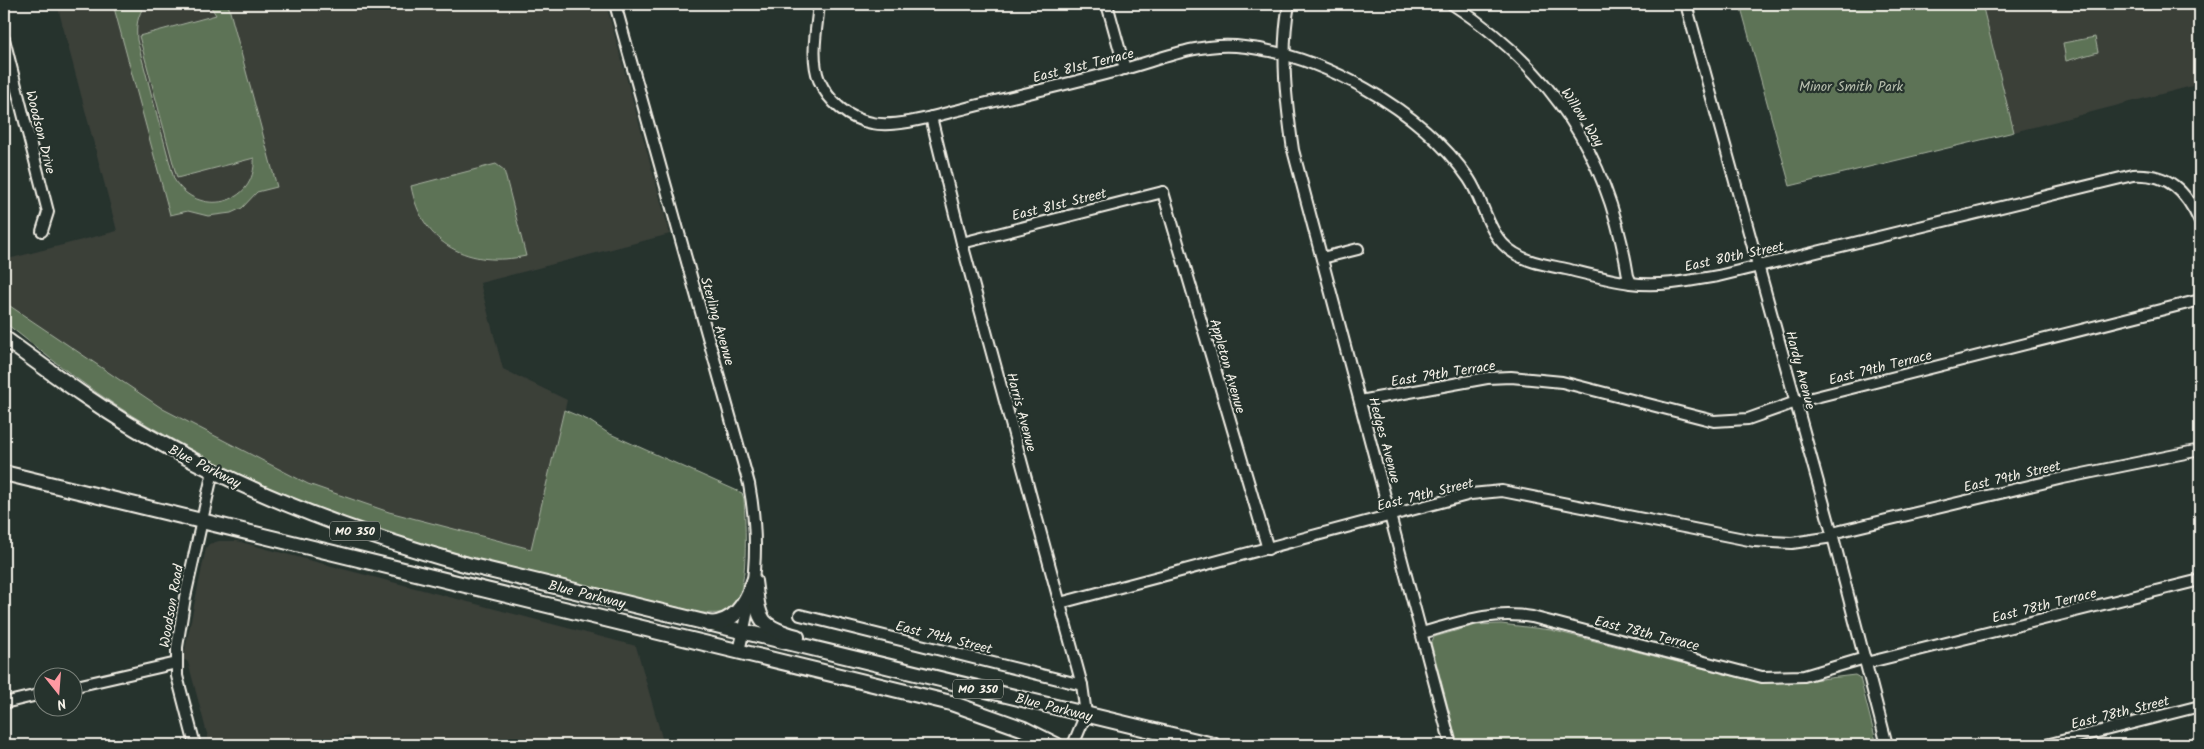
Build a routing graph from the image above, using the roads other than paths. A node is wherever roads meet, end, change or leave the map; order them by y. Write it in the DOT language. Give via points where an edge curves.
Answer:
graph roads {
  1 [pos="615,4"];
  2 [pos="819,4"];
  3 [pos="1107,4"];
  4 [pos="1289,4"];
  5 [pos="1452,4"];
  6 [pos="1686,4"];
  7 [pos="4,40"];
  8 [pos="1284,55"];
  9 [pos="1125,69"];
  10 [pos="931,116"];
  11 [pos="1164,189"];
  12 [pos="2200,222"];
  13 [pos="42,231"];
  14 [pos="962,243"];
  15 [pos="1358,249"];
  16 [pos="1322,258"];
  17 [pos="1758,266"];
  18 [pos="1632,283"];
  19 [pos="2200,300"];
  20 [pos="4,338"];
  21 [pos="1360,401"];
  22 [pos="1796,402"];
  23 [pos="2200,450"];
  24 [pos="213,471"];
  25 [pos="4,473"];
  26 [pos="1391,516"];
  27 [pos="202,520"];
  28 [pos="1832,535"];
  29 [pos="1268,549"];
  30 [pos="2200,580"];
  31 [pos="754,581"];
  32 [pos="1060,603"];
  33 [pos="800,615"];
  34 [pos="707,624"];
  35 [pos="744,633"];
  36 [pos="1422,633"];
  37 [pos="739,651"];
  38 [pos="841,656"];
  39 [pos="1865,661"];
  40 [pos="177,663"];
  41 [pos="82,685"];
  42 [pos="1082,685"];
  43 [pos="32,697"];
  44 [pos="4,704"];
  45 [pos="2200,706"];
  46 [pos="1086,714"];
  47 [pos="196,745"];
  48 [pos="1056,745"];
  49 [pos="1073,745"];
  50 [pos="1213,745"];
  51 [pos="1451,745"];
  52 [pos="1887,745"];
  53 [pos="2046,745"];
  1 -- 31 [label="street, Sterling Avenue" via="749,484 756,540"];
  2 -- 10 [label="street, East 81st Terrace" via="815,60 818,79 830,100 849,115 872,123 889,124"];
  3 -- 9 [label="street"];
  4 -- 8 [label="street, Hedges Avenue" via="1284,28"];
  5 -- 18 [label="street, Willow Way" via="1484,25 1528,64 1564,108 1594,159 1615,213"];
  6 -- 17 [label="street, Hardy Avenue"];
  7 -- 13 [label="street, Woodson Drive" via="48,212"];
  8 -- 9 [label="street, East 81st Terrace" via="1237,46 1213,46"];
  8 -- 16 [label="street, Hedges Avenue" via="1293,150"];
  8 -- 18 [label="street, East 80th Street" via="1356,83 1421,127 1470,180 1493,232 1514,253 1533,262"];
  9 -- 10 [label="street, East 81st Terrace"];
  10 -- 14 [label="street, Harris Avenue"];
  11 -- 14 [label="street, East 81st Street"];
  11 -- 29 [label="street, Appleton Avenue"];
  12 -- 17 [label="street, East 80th Street" via="2190,200 2177,188 2152,176 2126,176"];
  14 -- 32 [label="street, Harris Avenue"];
  15 -- 16 [label="street"];
  16 -- 21 [label="street, Hedges Avenue"];
  17 -- 18 [label="street, East 80th Street" via="1691,281"];
  17 -- 22 [label="street, Hardy Avenue"];
  19 -- 22 [label="street, East 79th Terrace"];
  20 -- 24 [label="highway, Blue Parkway / MO 350" via="126,423"];
  21 -- 22 [label="street, East 79th Terrace" via="1487,378 1511,377 1562,382 1714,421 1748,418"];
  21 -- 26 [label="street, Hedges Avenue"];
  22 -- 28 [label="street, Hardy Avenue"];
  23 -- 28 [label="street, East 79th Street" via="2062,478"];
  24 -- 27 [label="street, Woodson Road"];
  24 -- 34 [label="highway, Blue Parkway / MO 350" via="293,508 409,549"];
  25 -- 27 [label="highway, Blue Parkway / MO 350"];
  26 -- 28 [label="street, East 79th Street" via="1471,494 1502,491 1754,541 1792,543"];
  26 -- 29 [label="street, East 79th Street"];
  26 -- 36 [label="street, Hedges Avenue"];
  27 -- 37 [label="highway, Blue Parkway / MO 350"];
  27 -- 40 [label="street, Woodson Road" via="181,617"];
  28 -- 39 [label="street, Hardy Avenue"];
  29 -- 32 [label="street, East 79th Street"];
  30 -- 39 [label="street, East 78th Terrace"];
  31 -- 34 [label="highway" via="747,600 736,614"];
  31 -- 35 [label="street, Sterling Avenue"];
  31 -- 38 [label="highway" via="757,612 764,623 772,629 811,640"];
  32 -- 42 [label="street, Harris Avenue"];
  33 -- 42 [label="street, East 79th Street"];
  34 -- 35 [label="highway, Blue Parkway / MO 350"];
  35 -- 37 [label="street, Sterling Avenue"];
  35 -- 38 [label="highway, Blue Parkway / MO 350"];
  36 -- 39 [label="street, East 78th Terrace" via="1484,615 1511,613 1762,677 1804,676"];
  36 -- 51 [label="street, Hedges Avenue"];
  37 -- 48 [label="highway, Blue Parkway / MO 350" via="951,703 1024,729"];
  38 -- 46 [label="highway, Blue Parkway / MO 350"];
  39 -- 52 [label="street, Hardy Avenue"];
  40 -- 41 [label="street"];
  40 -- 47 [label="street, Woodson Road" via="177,676"];
  42 -- 46 [label="street, Harris Avenue"];
  43 -- 44 [label="street"];
  45 -- 53 [label="street, East 78th Street"];
  46 -- 49 [label="street"];
  46 -- 50 [label="highway, Blue Parkway / MO 350"];
}
